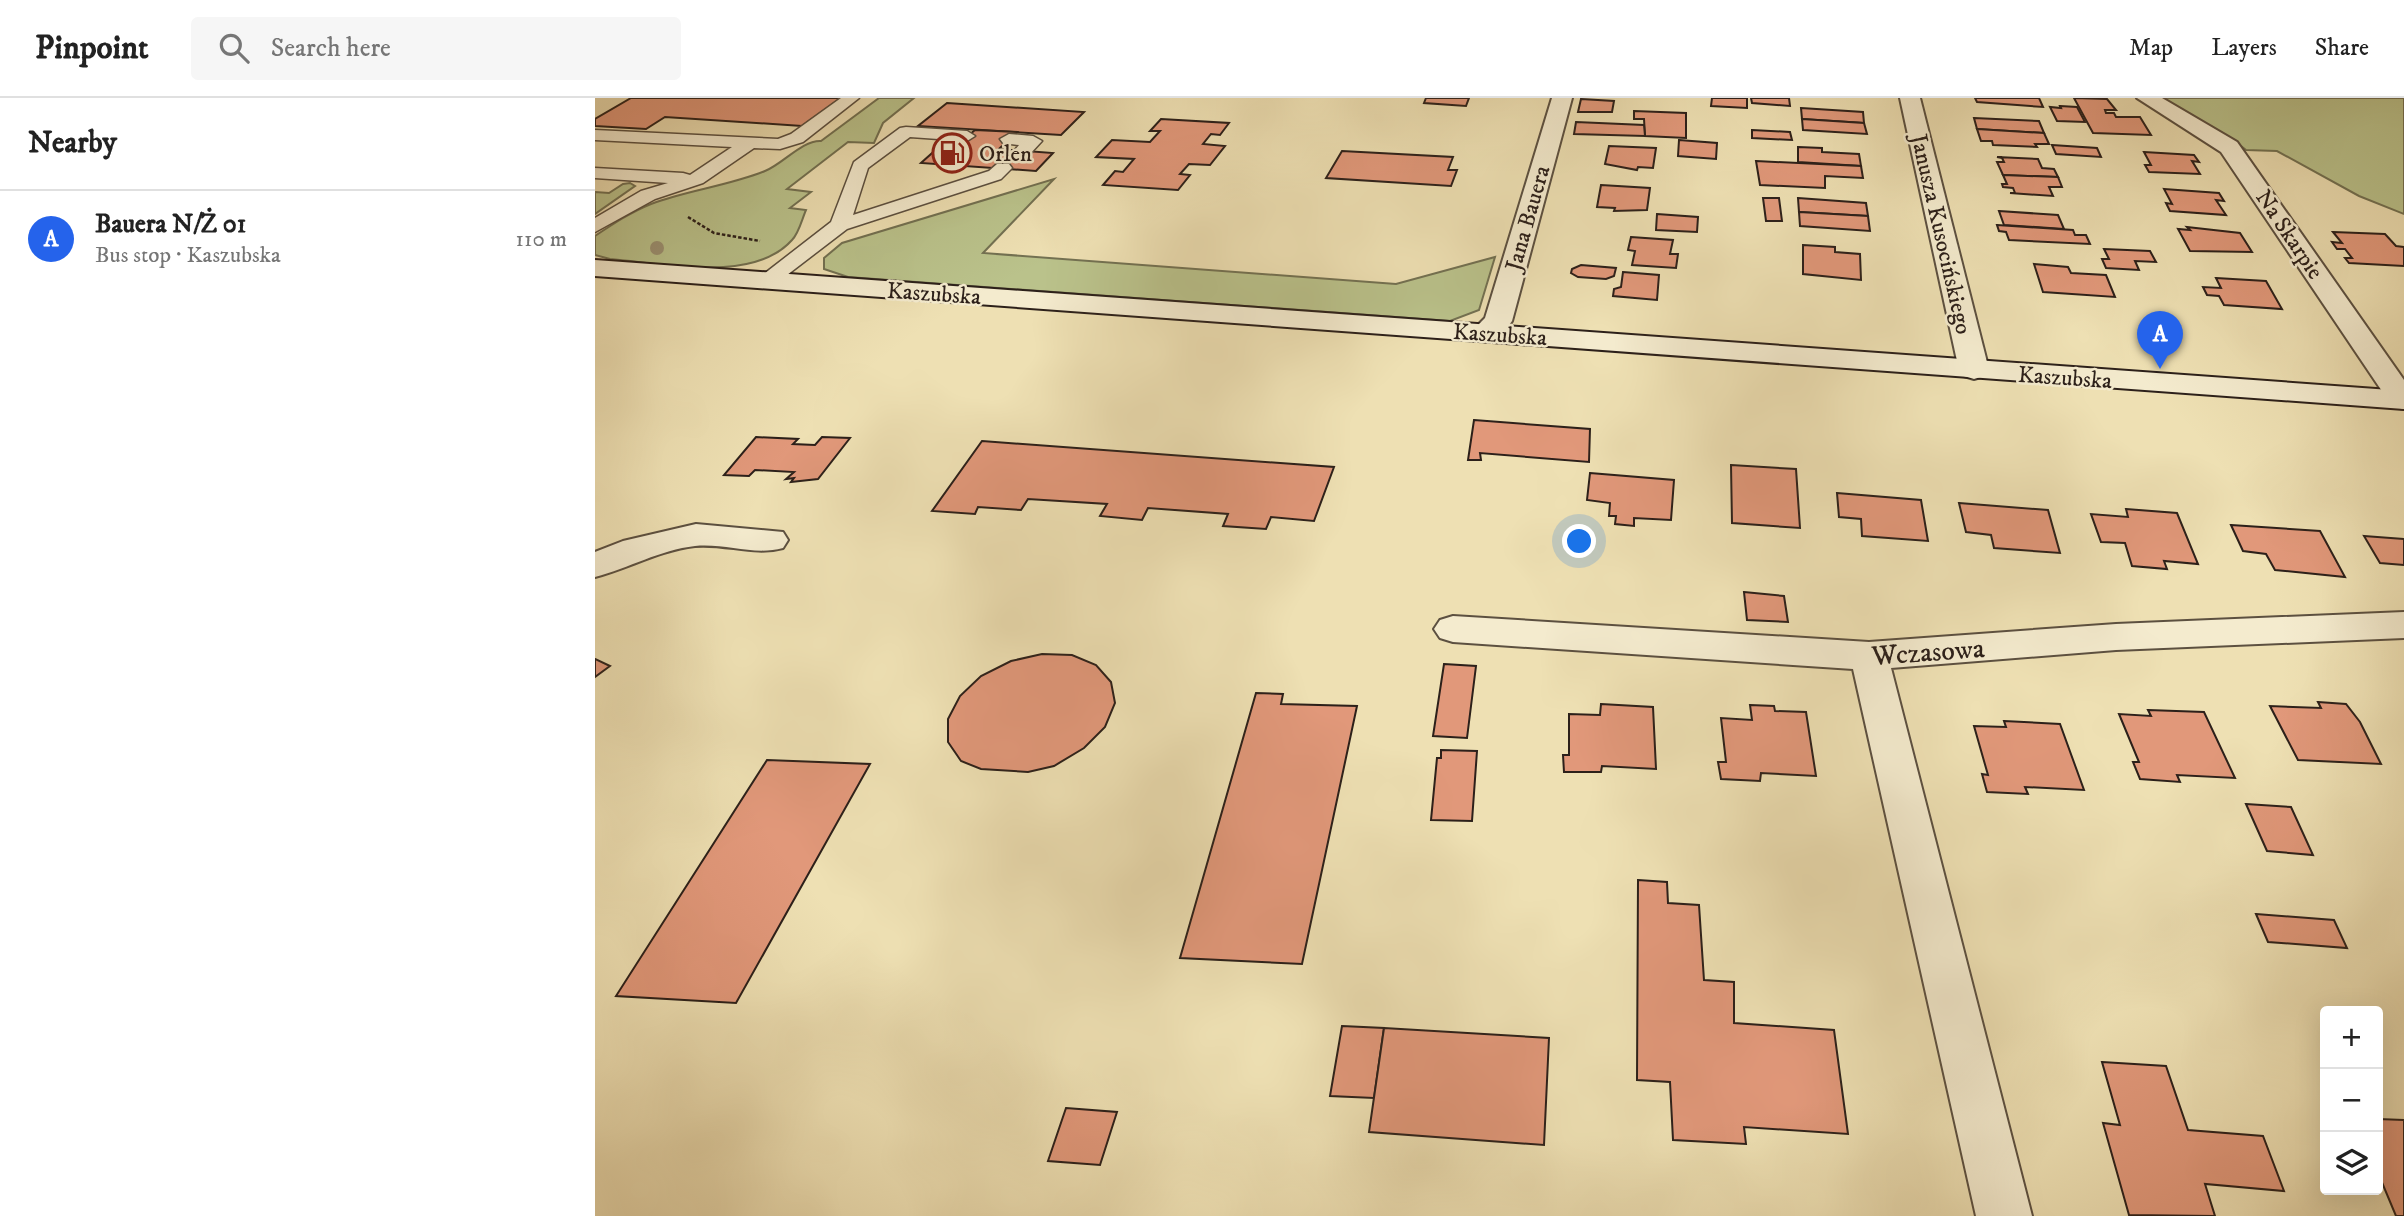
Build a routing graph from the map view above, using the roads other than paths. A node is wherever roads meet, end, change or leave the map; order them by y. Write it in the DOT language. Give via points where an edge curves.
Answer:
graph roads {
  1 [pos="851,98"];
  2 [pos="1562,98"];
  3 [pos="1910,98"];
  4 [pos="2147,98"];
  5 [pos="595,135"];
  6 [pos="967,136"];
  7 [pos="748,144"];
  8 [pos="1003,168"];
  9 [pos="595,173"];
  10 [pos="697,179"];
  11 [pos="839,225"];
  12 [pos="595,226"];
  13 [pos="595,268"];
  14 [pos="767,281"];
  15 [pos="1484,333"];
  16 [pos="1974,370"];
  17 [pos="2404,400"];
  18 [pos="771,540"];
  19 [pos="595,565"];
  20 [pos="2404,625"];
  21 [pos="1453,629"];
  22 [pos="1870,656"];
  23 [pos="2004,1216"];
  1 -- 7 [label="lane" via="797,138 780,144"];
  2 -- 15 [label="street, Jana Bauera" via="1498,321"];
  3 -- 16 [label="street, Janusza Kusocińskiego"];
  4 -- 17 [label="street, Na Skarpie" via="2229,147"];
  5 -- 7 [label="lane"];
  6 -- 11 [label="lane" via="906,132 860,166"];
  7 -- 10 [label="lane"];
  8 -- 11 [label="lane" via="995,175"];
  9 -- 10 [label="lane"];
  10 -- 12 [label="lane" via="648,195"];
  11 -- 14 [label="lane"];
  13 -- 14 [label="street, Kaszubska"];
  14 -- 15 [label="street, Kaszubska"];
  15 -- 16 [label="street, Kaszubska"];
  16 -- 17 [label="street, Kaszubska"];
  18 -- 19 [label="street" via="695,535 635,549"];
  20 -- 22 [label="street, Wczasowa" via="2116,638"];
  21 -- 22 [label="street, Wczasowa"];
  22 -- 23 [label="street"];
}
